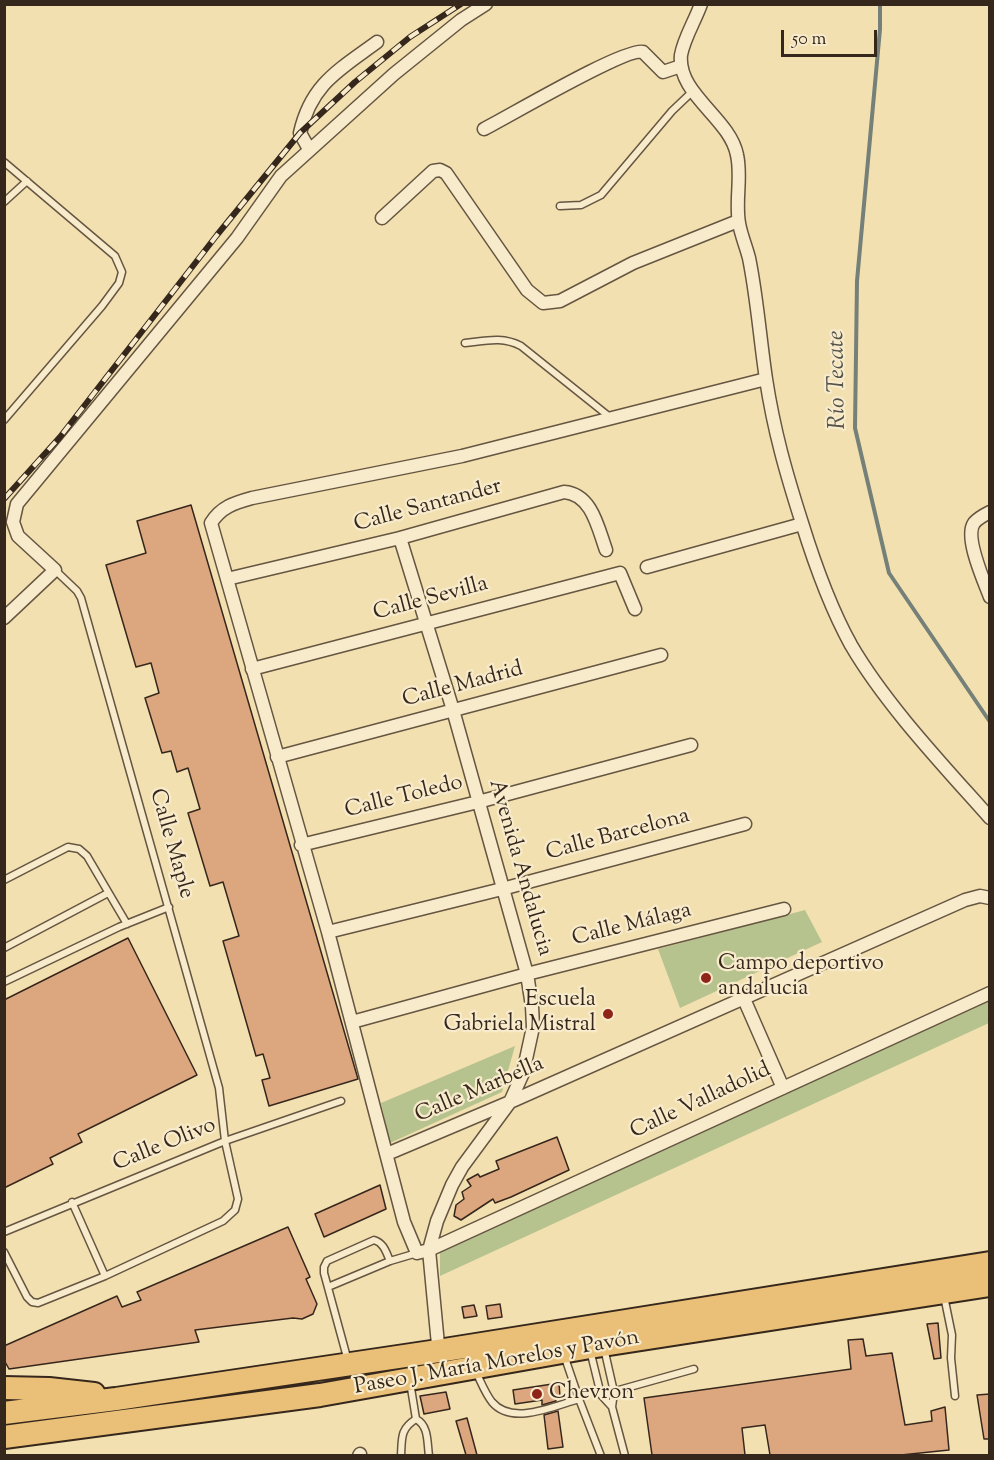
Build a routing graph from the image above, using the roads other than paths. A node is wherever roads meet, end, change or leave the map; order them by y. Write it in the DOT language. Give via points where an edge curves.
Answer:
graph roads {
  1 [pos="486,4"];
  2 [pos="700,4"];
  3 [pos="377,42"];
  4 [pos="681,66"];
  5 [pos="693,91"];
  6 [pos="484,129"];
  7 [pos="309,149"];
  8 [pos="4,162"];
  9 [pos="27,181"];
  10 [pos="4,202"];
  11 [pos="560,206"];
  12 [pos="382,218"];
  13 [pos="738,221"];
  14 [pos="465,343"];
  15 [pos="766,379"];
  16 [pos="611,418"];
  17 [pos="4,420"];
  18 [pos="990,512"];
  19 [pos="802,524"];
  20 [pos="400,538"];
  21 [pos="606,550"];
  22 [pos="647,567"];
  23 [pos="55,570"];
  24 [pos="227,579"];
  25 [pos="990,597"];
  26 [pos="635,609"];
  27 [pos="4,618"];
  28 [pos="426,623"];
  29 [pos="661,655"];
  30 [pos="252,669"];
  31 [pos="453,710"];
  32 [pos="691,745"];
  33 [pos="277,757"];
  34 [pos="478,802"];
  35 [pos="990,818"];
  36 [pos="746,824"];
  37 [pos="301,845"];
  38 [pos="4,880"];
  39 [pos="502,889"];
  40 [pos="108,893"];
  41 [pos="987,898"];
  42 [pos="170,907"];
  43 [pos="784,909"];
  44 [pos="127,924"];
  45 [pos="328,932"];
  46 [pos="4,948"];
  47 [pos="527,974"];
  48 [pos="4,982"];
  49 [pos="990,993"];
  50 [pos="744,999"];
  51 [pos="352,1022"];
  52 [pos="783,1088"];
  53 [pos="341,1101"];
  54 [pos="510,1102"];
  55 [pos="225,1141"];
  56 [pos="387,1154"];
  57 [pos="72,1202"];
  58 [pos="4,1232"];
  59 [pos="423,1251"];
  60 [pos="4,1252"];
  61 [pos="390,1261"];
  62 [pos="990,1263"];
  63 [pos="105,1276"];
  64 [pos="990,1285"];
  65 [pos="328,1287"];
  66 [pos="943,1293"];
  67 [pos="597,1346"];
  68 [pos="563,1352"];
  69 [pos="440,1361"];
  70 [pos="349,1364"];
  71 [pos="474,1367"];
  72 [pos="694,1369"];
  73 [pos="410,1378"];
  74 [pos="4,1388"];
  75 [pos="614,1392"];
  76 [pos="601,1395"];
  77 [pos="956,1396"];
  78 [pos="116,1399"];
  79 [pos="579,1400"];
  80 [pos="612,1407"];
  81 [pos="4,1413"];
  82 [pos="416,1419"];
  83 [pos="4,1437"];
  84 [pos="401,1455"];
  85 [pos="429,1455"];
  86 [pos="602,1455"];
  87 [pos="625,1455"];
  1 -- 7 [label="street" via="394,74"];
  2 -- 4 [label="street" via="686,39"];
  3 -- 7 [label="street" via="313,96 300,133"];
  4 -- 5 [label="street"];
  4 -- 6 [label="street" via="663,72 643,52 635,52"];
  5 -- 11 [label="lane" via="601,195 581,205"];
  5 -- 13 [label="street" via="735,146"];
  7 -- 23 [label="street" via="282,176 237,238 17,504 13,522 18,536"];
  8 -- 9 [label="lane"];
  9 -- 10 [label="lane"];
  9 -- 17 [label="lane" via="115,256 122,272 102,306"];
  12 -- 13 [label="street" via="433,171 446,173 527,290 543,303 560,302 633,263"];
  13 -- 15 [label="street" via="749,257"];
  14 -- 16 [label="lane" via="512,341"];
  15 -- 16 [label="street"];
  15 -- 19 [label="street" via="778,444"];
  16 -- 24 [label="street" via="462,456 235,503 217,514 211,523"];
  18 -- 25 [label="street" via="973,524 970,533"];
  19 -- 22 [label="street"];
  19 -- 35 [label="street" via="812,558 852,645 896,708"];
  20 -- 21 [label="street, Calle Santander" via="564,492 574,494 591,510"];
  20 -- 24 [label="street, Calle Santander"];
  20 -- 28 [label="street, Avenida Andalucia"];
  23 -- 27 [label="street"];
  23 -- 42 [label="lane, Calle Maple" via="81,598"];
  24 -- 30 [label="street"];
  26 -- 28 [label="street, Calle Sevilla" via="620,573"];
  28 -- 30 [label="street, Calle Sevilla"];
  28 -- 31 [label="street, Avenida Andalucia"];
  29 -- 31 [label="street, Calle Madrid"];
  30 -- 33 [label="street"];
  31 -- 33 [label="street, Calle Madrid"];
  31 -- 34 [label="street, Avenida Andalucia"];
  32 -- 34 [label="street, Calle Toledo"];
  33 -- 37 [label="street"];
  34 -- 37 [label="street, Calle Toledo"];
  34 -- 39 [label="street, Avenida Andalucia"];
  36 -- 39 [label="street, Calle Barcelona"];
  37 -- 45 [label="street"];
  38 -- 40 [label="lane" via="68,848 79,849"];
  39 -- 45 [label="street, Calle Barcelona"];
  39 -- 47 [label="street, Avenida Andalucia"];
  40 -- 44 [label="lane"];
  40 -- 46 [label="lane"];
  41 -- 50 [label="street, Calle Marbella" via="965,900"];
  42 -- 44 [label="lane"];
  42 -- 55 [label="lane, Calle Maple" via="219,1088"];
  43 -- 47 [label="street, Calle Málaga"];
  44 -- 48 [label="lane"];
  45 -- 51 [label="street"];
  47 -- 51 [label="street, Calle Málaga"];
  47 -- 54 [label="street, Avenida Andalucia" via="533,1027 523,1073"];
  49 -- 52 [label="street, Calle Valladolid"];
  50 -- 52 [label="street"];
  50 -- 54 [label="street, Calle Marbella"];
  51 -- 56 [label="street"];
  52 -- 59 [label="street, Calle Valladolid"];
  53 -- 55 [label="lane, Calle Olivo"];
  54 -- 56 [label="street, Calle Marbella"];
  54 -- 59 [label="street, Avenida Andalucia" via="462,1167"];
  55 -- 57 [label="lane, Calle Olivo"];
  55 -- 63 [label="lane, Calle Maple" via="237,1199 232,1214"];
  56 -- 59 [label="street" via="404,1222"];
  57 -- 58 [label="lane, Calle Olivo"];
  57 -- 63 [label="lane"];
  59 -- 61 [label="lane"];
  59 -- 69 [label="street, Avenida Andalucia"];
  60 -- 63 [label="lane, Calle Maple" via="32,1302"];
  61 -- 65 [label="lane"];
  61 -- 65 [label="lane" via="384,1247 374,1240 327,1261 324,1267"];
  62 -- 69 [label="highway, Paseo J. María Morelos y Pavón"];
  64 -- 66 [label="highway, Paseo J. María Morelos y Pavón"];
  65 -- 70 [label="lane"];
  66 -- 67 [label="highway, Paseo J. María Morelos y Pavón"];
  66 -- 77 [label="lane" via="952,1335"];
  67 -- 68 [label="highway, Paseo J. María Morelos y Pavón"];
  67 -- 75 [label="lane"];
  67 -- 76 [label="lane"];
  68 -- 71 [label="highway, Paseo J. María Morelos y Pavón"];
  68 -- 79 [label="lane"];
  69 -- 70 [label="highway, Paseo J. María Morelos y Pavón"];
  69 -- 71 [label="highway, Paseo J. María Morelos y Pavón"];
  69 -- 73 [label="highway, Paseo J. María Morelos y Pavón"];
  70 -- 78 [label="highway, Paseo J. María Morelos y Pavón"];
  71 -- 79 [label="lane" via="492,1401 504,1411 519,1413"];
  72 -- 75 [label="lane"];
  73 -- 82 [label="lane"];
  73 -- 83 [label="highway, Paseo J. María Morelos y Pavón" via="320,1395"];
  74 -- 78 [label="highway" via="82,1391"];
  75 -- 76 [label="lane"];
  75 -- 80 [label="lane"];
  76 -- 80 [label="lane"];
  78 -- 81 [label="highway, Paseo J. María Morelos y Pavón"];
  79 -- 86 [label="lane"];
  80 -- 87 [label="lane"];
  82 -- 84 [label="lane" via="403,1432"];
  82 -- 85 [label="lane" via="425,1428"];
}
